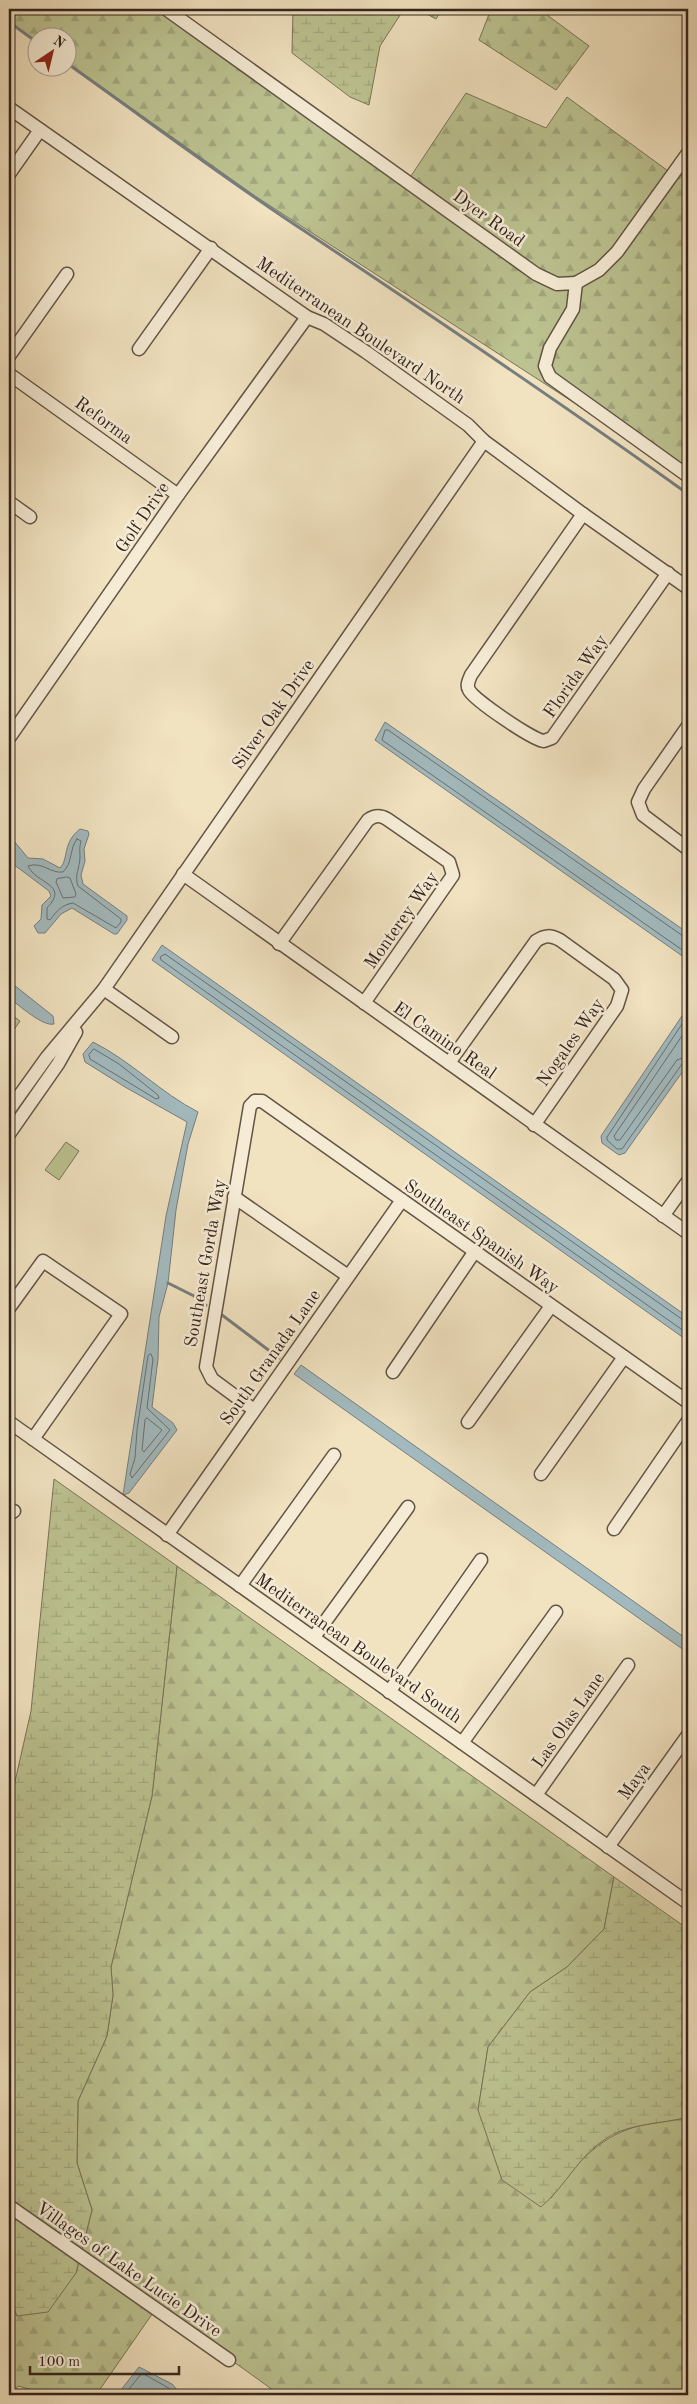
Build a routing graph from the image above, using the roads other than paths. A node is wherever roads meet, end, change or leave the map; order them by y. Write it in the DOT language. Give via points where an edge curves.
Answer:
graph roads {
  1 [pos="166,9"];
  2 [pos="9,108"];
  3 [pos="40,130"];
  4 [pos="688,153"];
  5 [pos="9,174"];
  6 [pos="210,248"];
  7 [pos="67,274"];
  8 [pos="576,283"];
  9 [pos="307,318"];
  10 [pos="140,349"];
  11 [pos="9,356"];
  12 [pos="9,374"];
  13 [pos="484,441"];
  14 [pos="688,476"];
  15 [pos="178,495"];
  16 [pos="9,502"];
  17 [pos="583,514"];
  18 [pos="30,518"];
  19 [pos="668,573"];
  20 [pos="688,588"];
  21 [pos="688,726"];
  22 [pos="9,738"];
  23 [pos="688,849"];
  24 [pos="183,874"];
  25 [pos="279,944"];
  26 [pos="104,989"];
  27 [pos="364,1003"];
  28 [pos="90,1008"];
  29 [pos="172,1037"];
  30 [pos="449,1063"];
  31 [pos="253,1096"];
  32 [pos="9,1110"];
  33 [pos="534,1125"];
  34 [pos="9,1134"];
  35 [pos="688,1180"];
  36 [pos="234,1197"];
  37 [pos="402,1200"];
  38 [pos="663,1216"];
  39 [pos="688,1233"];
  40 [pos="474,1251"];
  41 [pos="348,1276"];
  42 [pos="551,1306"];
  43 [pos="9,1308"];
  44 [pos="624,1357"];
  45 [pos="393,1372"];
  46 [pos="688,1402"];
  47 [pos="254,1410"];
  48 [pos="688,1421"];
  49 [pos="9,1422"];
  50 [pos="468,1422"];
  51 [pos="33,1439"];
  52 [pos="334,1455"];
  53 [pos="541,1474"];
  54 [pos="408,1507"];
  55 [pos="614,1529"];
  56 [pos="167,1535"];
  57 [pos="481,1560"];
  58 [pos="240,1586"];
  59 [pos="556,1612"];
  60 [pos="314,1637"];
  61 [pos="628,1665"];
  62 [pos="389,1692"];
  63 [pos="688,1735"];
  64 [pos="462,1743"];
  65 [pos="536,1795"];
  66 [pos="608,1848"];
  67 [pos="688,1903"];
  68 [pos="9,2206"];
  69 [pos="230,2360"];
  1 -- 8 [label="street, Dyer Road" via="536,274 557,284"];
  2 -- 3 [label="street, Mediterranean Boulevard North"];
  3 -- 5 [label="street"];
  3 -- 6 [label="street, Mediterranean Boulevard North"];
  4 -- 8 [label="street" via="618,252 599,270"];
  6 -- 9 [label="street, Mediterranean Boulevard North"];
  6 -- 10 [label="street"];
  7 -- 11 [label="street"];
  8 -- 14 [label="street" via="573,310 550,348 544,366 550,377"];
  9 -- 13 [label="street, Mediterranean Boulevard North" via="324,324 366,352 468,425"];
  9 -- 15 [label="street, Golf Drive"];
  12 -- 15 [label="street, Reforma"];
  13 -- 17 [label="street, Mediterranean Boulevard North"];
  13 -- 24 [label="street, Silver Oak Drive"];
  15 -- 22 [label="street, Golf Drive"];
  16 -- 18 [label="street"];
  17 -- 19 [label="street, Mediterranean Boulevard North"];
  17 -- 19 [label="street, Florida Way" via="467,684 468,690 483,703 530,736 544,741 552,738"];
  19 -- 20 [label="street, Mediterranean Boulevard North"];
  21 -- 23 [label="street" via="638,802 643,815"];
  24 -- 25 [label="street, El Camino Real"];
  24 -- 26 [label="street, Silver Oak Drive"];
  25 -- 27 [label="street, El Camino Real"];
  25 -- 27 [label="street, Monterey Way" via="373,816 387,819 449,862 453,875"];
  26 -- 28 [label="street, Silver Oak Drive"];
  26 -- 29 [label="street"];
  27 -- 30 [label="street, El Camino Real"];
  28 -- 32 [label="street, Silver Oak Drive" via="47,1056"];
  28 -- 34 [label="street, Silver Oak Drive" via="58,1064"];
  30 -- 33 [label="street, El Camino Real"];
  30 -- 33 [label="street, Nogales Way" via="536,941 551,936 560,940 619,984 622,990 617,1006"];
  31 -- 36 [label="street, Southeast Gorda Way"];
  31 -- 37 [label="street, Southeast Spanish Way"];
  33 -- 38 [label="street, El Camino Real"];
  35 -- 38 [label="street"];
  36 -- 41 [label="street"];
  36 -- 47 [label="street, Southeast Gorda Way" via="206,1367 212,1379"];
  37 -- 40 [label="street, Southeast Spanish Way"];
  37 -- 41 [label="street, South Granada Lane"];
  38 -- 39 [label="street, El Camino Real"];
  40 -- 42 [label="street, Southeast Spanish Way"];
  40 -- 45 [label="street"];
  41 -- 47 [label="street, South Granada Lane"];
  42 -- 44 [label="street, Southeast Spanish Way"];
  42 -- 50 [label="street"];
  43 -- 51 [label="street" via="43,1261 121,1314"];
  44 -- 46 [label="street, Southeast Spanish Way"];
  44 -- 53 [label="street"];
  47 -- 56 [label="street, South Granada Lane"];
  48 -- 55 [label="street"];
  49 -- 51 [label="street, Mediterranean Boulevard South"];
  51 -- 56 [label="street, Mediterranean Boulevard South"];
  52 -- 58 [label="street"];
  54 -- 60 [label="street"];
  56 -- 58 [label="street, Mediterranean Boulevard South"];
  57 -- 62 [label="street"];
  58 -- 60 [label="street, Mediterranean Boulevard South"];
  59 -- 64 [label="street"];
  60 -- 62 [label="street, Mediterranean Boulevard South"];
  61 -- 65 [label="street, Las Olas Lane"];
  62 -- 64 [label="street, Mediterranean Boulevard South"];
  63 -- 66 [label="street, Maya"];
  64 -- 65 [label="street, Mediterranean Boulevard South"];
  65 -- 66 [label="street, Mediterranean Boulevard South"];
  66 -- 67 [label="street, Mediterranean Boulevard South"];
  68 -- 69 [label="street, Villages of Lake Lucie Drive"];
}
